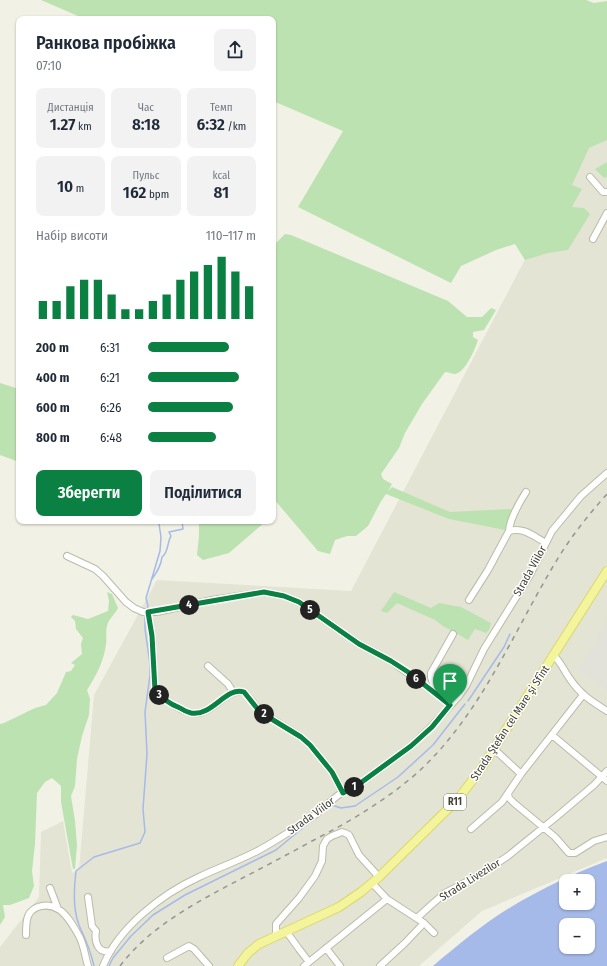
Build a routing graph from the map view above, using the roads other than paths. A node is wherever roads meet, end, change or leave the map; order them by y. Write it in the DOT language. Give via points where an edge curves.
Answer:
graph roads {
  1 [pos="590,178"];
  2 [pos="607,192"];
  3 [pos="607,213"];
  4 [pos="593,239"];
  5 [pos="607,473"];
  6 [pos="526,492"];
  7 [pos="509,531"];
  8 [pos="546,543"];
  9 [pos="67,556"];
  10 [pos="607,571"];
  11 [pos="469,600"];
  12 [pos="148,612"];
  13 [pos="453,634"];
  14 [pos="554,656"];
  15 [pos="208,666"];
  16 [pos="233,692"];
  17 [pos="437,694"];
  18 [pos="583,695"];
  19 [pos="450,705"];
  20 [pos="607,711"];
  21 [pos="552,735"];
  22 [pos="494,749"];
  23 [pos="607,771"];
  24 [pos="520,774"];
  25 [pos="602,777"];
  26 [pos="607,781"];
  27 [pos="343,793"];
  28 [pos="508,794"];
  29 [pos="542,827"];
  30 [pos="471,829"];
  31 [pos="607,837"];
  32 [pos="379,877"];
  33 [pos="372,883"];
  34 [pos="50,888"];
  35 [pos="88,897"];
  36 [pos="387,899"];
  37 [pos="58,909"];
  38 [pos="417,918"];
  39 [pos="424,923"];
  40 [pos="286,931"];
  41 [pos="434,933"];
  42 [pos="26,935"];
  43 [pos="276,935"];
  44 [pos="326,948"];
  45 [pos="111,951"];
  46 [pos="167,958"];
  47 [pos="310,962"];
  48 [pos="88,966"];
  49 [pos="103,966"];
  50 [pos="209,966"];
  51 [pos="238,966"];
  52 [pos="304,966"];
  53 [pos="340,966"];
  54 [pos="380,966"];
  1 -- 2 [label="street" via="603,192"];
  3 -- 4 [label="street"];
  5 -- 8 [label="street, Strada Viilor" via="557,524"];
  6 -- 7 [label="street"];
  7 -- 8 [label="street" via="524,530"];
  7 -- 11 [label="street"];
  8 -- 19 [label="street, Strada Viilor" via="530,575 484,649 466,686"];
  9 -- 12 [label="street" via="95,569 126,602 134,608"];
  10 -- 14 [label="main road, Strada Ştefan cel Mare şi Sfînt / R11"];
  12 -- 16 [label="street" via="155,690 159,695 173,705 192,713 213,707"];
  12 -- 17 [label="street" via="264,592 284,596 299,602"];
  13 -- 17 [label="street" via="431,672"];
  14 -- 18 [label="street"];
  14 -- 22 [label="main road, Strada Ştefan cel Mare şi Sfînt / R11"];
  15 -- 16 [label="street"];
  16 -- 27 [label="street" via="244,692 260,712 307,741 332,772"];
  17 -- 19 [label="street"];
  18 -- 20 [label="street"];
  18 -- 21 [label="street"];
  19 -- 27 [label="street, Strada Viilor" via="432,727 411,746"];
  21 -- 24 [label="street"];
  21 -- 25 [label="street"];
  22 -- 24 [label="street"];
  22 -- 32 [label="main road, Strada Ştefan cel Mare şi Sfînt / R11" via="462,794"];
  23 -- 25 [label="street, Strada Livezilor"];
  24 -- 28 [label="street"];
  25 -- 26 [label="street"];
  25 -- 29 [label="street, Strada Livezilor"];
  27 -- 45 [label="street, Strada Viilor" via="301,824 249,856 199,877 170,893 145,911"];
  28 -- 29 [label="street" via="514,803"];
  28 -- 30 [label="street"];
  29 -- 31 [label="street" via="555,837 567,852 572,853"];
  29 -- 38 [label="street, Strada Livezilor" via="508,856 478,876 445,893"];
  32 -- 33 [label="main road, Strada Ştefan cel Mare şi Sfînt / R11"];
  32 -- 43 [label="street" via="359,855 350,837 345,833 327,839 322,849 322,861 315,876 276,924"];
  33 -- 36 [label="street"];
  33 -- 40 [label="main road, Strada Ştefan cel Mare şi Sfînt / R11" via="339,906"];
  34 -- 37 [label="street"];
  35 -- 45 [label="street" via="92,926 96,931 96,944 102,951"];
  36 -- 38 [label="street"];
  36 -- 44 [label="street"];
  37 -- 42 [label="street" via="43,905 32,911 28,918"];
  37 -- 48 [label="street" via="80,938"];
  38 -- 39 [label="street"];
  39 -- 41 [label="street"];
  39 -- 54 [label="street"];
  40 -- 43 [label="main road, Strada Ştefan cel Mare şi Sfînt / R11"];
  40 -- 47 [label="street"];
  43 -- 51 [label="main road, Strada Ştefan cel Mare şi Sfînt / R11" via="255,946"];
  44 -- 47 [label="street"];
  44 -- 53 [label="street"];
  45 -- 49 [label="street, Strada Viilor"];
  46 -- 50 [label="street" via="189,946"];
  47 -- 52 [label="street"];
}
